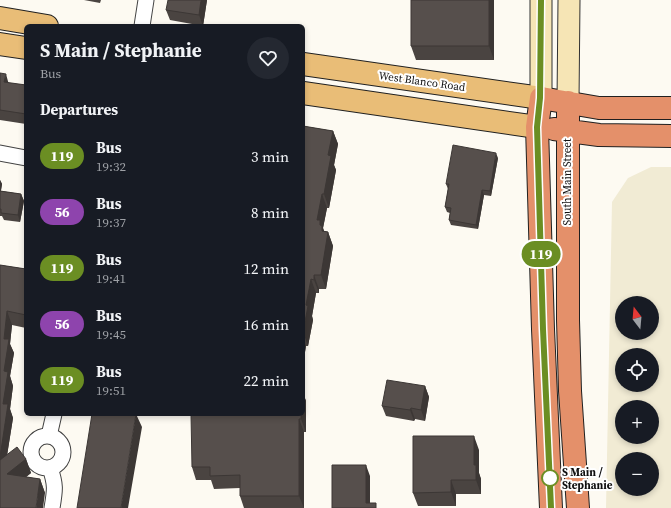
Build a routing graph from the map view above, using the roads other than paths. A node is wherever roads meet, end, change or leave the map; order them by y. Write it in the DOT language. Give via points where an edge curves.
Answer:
graph roads {
  1 [pos="146,0"];
  2 [pos="541,0"];
  3 [pos="569,0"];
  4 [pos="0,18"];
  5 [pos="35,24"];
  6 [pos="142,24"];
  7 [pos="0,44"];
  8 [pos="24,48"];
  9 [pos="305,64"];
  10 [pos="305,93"];
  11 [pos="540,98"];
  12 [pos="568,102"];
  13 [pos="671,108"];
  14 [pos="537,127"];
  15 [pos="567,131"];
  16 [pos="671,136"];
  17 [pos="0,153"];
  18 [pos="24,158"];
  19 [pos="54,416"];
  20 [pos="49,436"];
  21 [pos="50,468"];
  22 [pos="52,508"];
  23 [pos="551,508"];
  24 [pos="578,508"];
  1 -- 6 [label="street"];
  2 -- 11 [label="main road"];
  3 -- 12 [label="main road, South Main Street"];
  4 -- 5 [label="main road"];
  7 -- 8 [label="main road"];
  9 -- 11 [label="main road, West Blanco Road"];
  10 -- 14 [label="main road"];
  11 -- 12 [label="highway"];
  11 -- 14 [label="highway"];
  12 -- 13 [label="highway" via="599,108"];
  12 -- 15 [label="highway, South Main Street"];
  14 -- 15 [label="highway"];
  14 -- 23 [label="highway"];
  15 -- 16 [label="highway" via="601,135"];
  15 -- 24 [label="highway, South Main Street" via="570,391"];
  17 -- 18 [label="street"];
  19 -- 20 [label="street"];
  20 -- 21 [label="street" via="59,442 63,452 59,462"];
  20 -- 21 [label="street" via="35,441 31,455 36,464"];
  21 -- 22 [label="street" via="55,480"];
}
